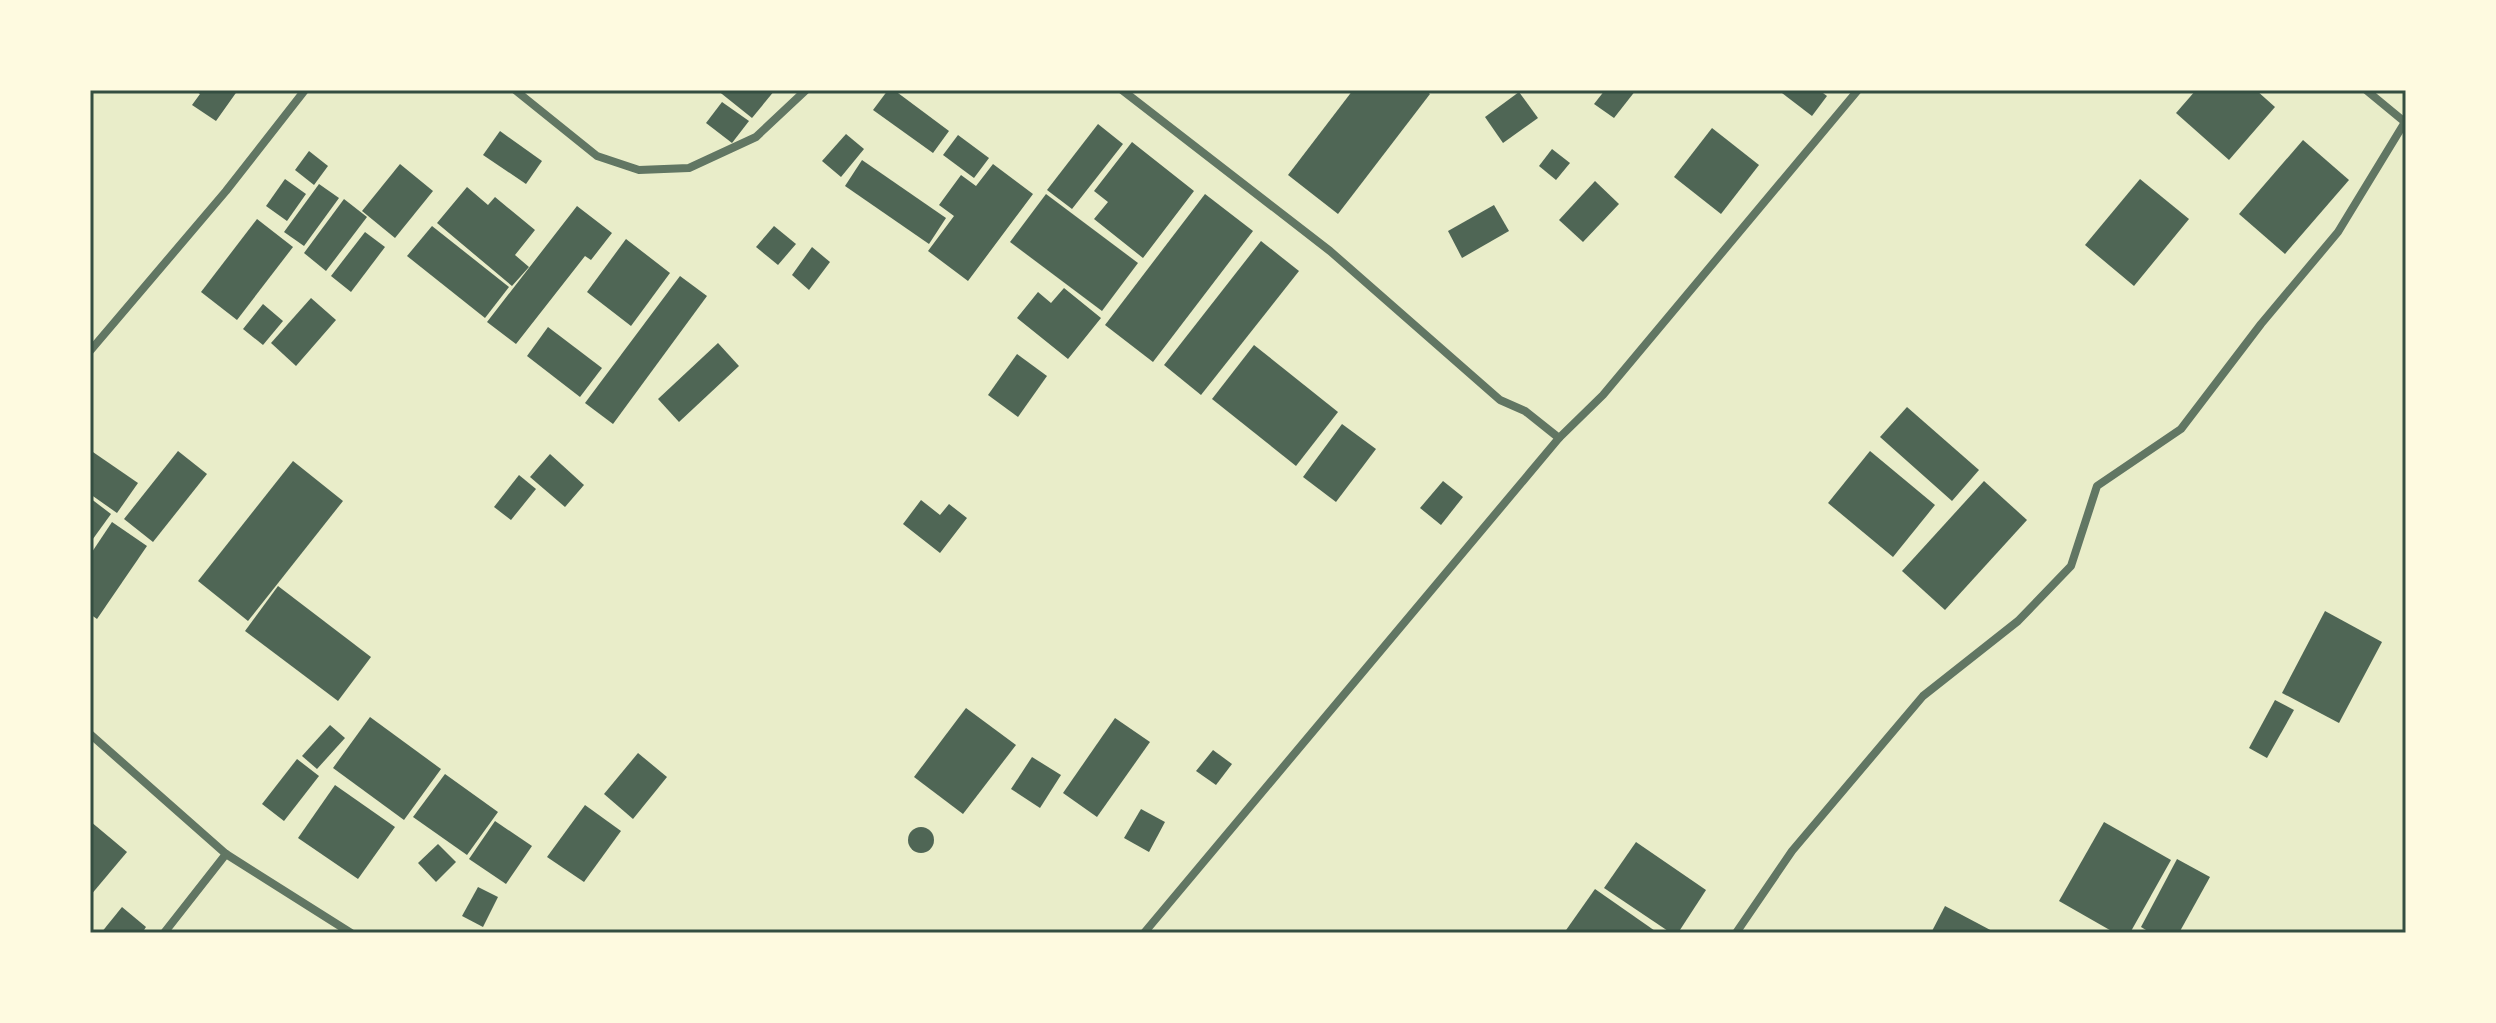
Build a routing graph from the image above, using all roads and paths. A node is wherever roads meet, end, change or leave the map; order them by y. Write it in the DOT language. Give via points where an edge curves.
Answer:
graph roads {
  1 [pos="305,90"];
  2 [pos="515,90"];
  3 [pos="806,90"];
  4 [pos="1122,90"];
  5 [pos="1858,90"];
  6 [pos="2366,90"];
  7 [pos="2405,122"];
  8 [pos="90,351"];
  9 [pos="1559,438"];
  10 [pos="90,734"];
  11 [pos="226,854"];
  12 [pos="164,933"];
  13 [pos="351,933"];
  14 [pos="1144,933"];
  15 [pos="1736,933"];
  1 -- 8 [label="street"];
  2 -- 3 [label="street" via="597,156 639,170 689,168 756,137"];
  4 -- 9 [label="street" via="1330,251 1500,400 1525,411"];
  5 -- 9 [label="street" via="1603,395"];
  6 -- 7 [label="street"];
  7 -- 15 [label="street" via="2338,232 2181,429 2097,486 2071,566 2018,621 1923,696 1792,851"];
  9 -- 14 [label="street"];
  10 -- 11 [label="street"];
  11 -- 12 [label="street"];
  11 -- 13 [label="street"];
}
